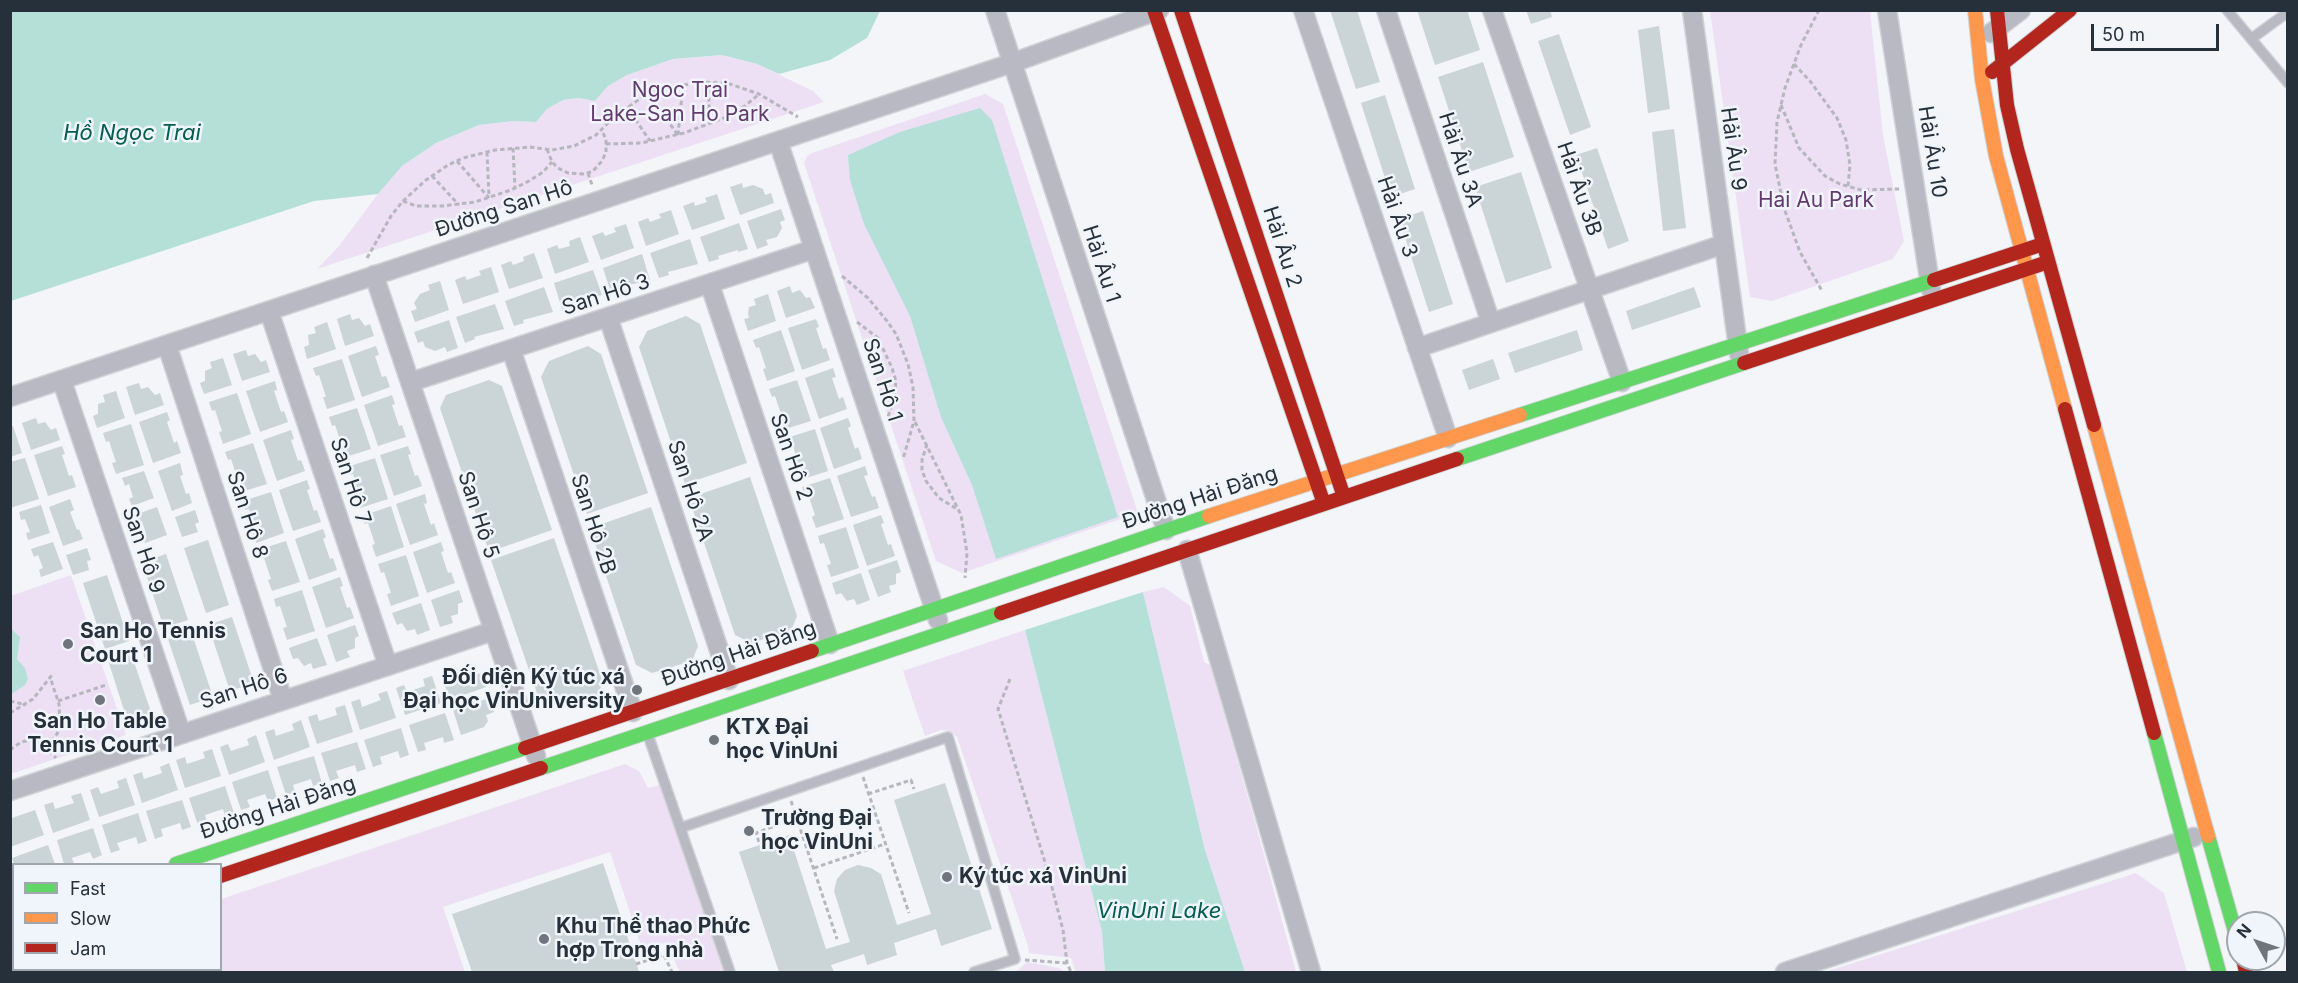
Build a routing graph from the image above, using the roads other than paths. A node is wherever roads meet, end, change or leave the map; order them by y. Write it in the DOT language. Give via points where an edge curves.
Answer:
graph roads {
  1 [pos="995,10"];
  2 [pos="1181,10"];
  3 [pos="1303,10"];
  4 [pos="1386,10"];
  5 [pos="1492,10"];
  6 [pos="1692,10"];
  7 [pos="1887,10"];
  8 [pos="1975,10"];
  9 [pos="2020,10"];
  10 [pos="2070,10"];
  11 [pos="2227,10"];
  12 [pos="1156,11"];
  13 [pos="2288,12"];
  14 [pos="1998,19"];
  15 [pos="2251,39"];
  16 [pos="1977,45"];
  17 [pos="1012,63"];
  18 [pos="2002,63"];
  19 [pos="1982,79"];
  20 [pos="2288,83"];
  21 [pos="778,141"];
  22 [pos="1724,244"];
  23 [pos="2043,244"];
  24 [pos="814,249"];
  25 [pos="2022,251"];
  26 [pos="2048,262"];
  27 [pos="371,267"];
  28 [pos="2027,269"];
  29 [pos="1929,282"];
  30 [pos="710,285"];
  31 [pos="1590,290"];
  32 [pos="1933,301"];
  33 [pos="269,311"];
  34 [pos="608,317"];
  35 [pos="1491,323"];
  36 [pos="1737,344"];
  37 [pos="167,345"];
  38 [pos="1417,348"];
  39 [pos="511,349"];
  40 [pos="1741,365"];
  41 [pos="62,381"];
  42 [pos="411,382"];
  43 [pos="1623,382"];
  44 [pos="10,397"];
  45 [pos="1448,438"];
  46 [pos="1336,475"];
  47 [pos="1316,482"];
  48 [pos="1344,497"];
  49 [pos="1325,504"];
  50 [pos="1166,531"];
  51 [pos="1187,550"];
  52 [pos="934,610"];
  53 [pos="493,631"];
  54 [pos="942,633"];
  55 [pos="830,644"];
  56 [pos="388,666"];
  57 [pos="729,680"];
  58 [pos="283,700"];
  59 [pos="633,712"];
  60 [pos="647,733"];
  61 [pos="181,734"];
  62 [pos="533,746"];
  63 [pos="540,769"];
  64 [pos="10,791"];
  65 [pos="680,828"];
  66 [pos="2207,832"];
  67 [pos="2182,841"];
  68 [pos="179,863"];
  69 [pos="222,875"];
  70 [pos="2229,911"];
  71 [pos="730,972"];
  72 [pos="974,972"];
  73 [pos="1311,972"];
  74 [pos="1785,972"];
  75 [pos="2219,972"];
  1 -- 17 [label="street, Hải Âu 1"];
  2 -- 46 [label="street, Hải Âu 2"];
  3 -- 38 [label="street, Hải Âu 3"];
  4 -- 35 [label="street, Hải Âu 3A"];
  5 -- 31 [label="street, Hải Âu 3B"];
  6 -- 22 [label="street, Hải Âu 9"];
  7 -- 29 [label="street, Hải Âu 10"];
  8 -- 16 [label="street"];
  9 -- 14 [label="street"];
  10 -- 18 [label="street"];
  11 -- 15 [label="lane"];
  12 -- 17 [label="street, Đường San Hô"];
  12 -- 47 [label="street"];
  13 -- 15 [label="lane"];
  14 -- 16 [label="street"];
  14 -- 18 [label="street"];
  15 -- 20 [label="lane"];
  16 -- 19 [label="street"];
  17 -- 21 [label="street, Đường San Hô"];
  17 -- 50 [label="street, Hải Âu 1"];
  18 -- 19 [label="street"];
  18 -- 23 [label="street" via="2007,105"];
  19 -- 25 [label="street" via="1996,156"];
  21 -- 24 [label="street, San Hô 1"];
  21 -- 27 [label="street, Đường San Hô"];
  22 -- 31 [label="street"];
  22 -- 36 [label="street, Hải Âu 9"];
  23 -- 25 [label="street, Đường Hải Đăng"];
  23 -- 26 [label="street"];
  24 -- 30 [label="street, San Hô 3"];
  24 -- 52 [label="street, San Hô 1"];
  25 -- 28 [label="street"];
  25 -- 29 [label="street, Đường Hải Đăng"];
  26 -- 28 [label="street"];
  26 -- 66 [label="street"];
  27 -- 33 [label="street, Đường San Hô"];
  27 -- 42 [label="street, San Hô 5"];
  28 -- 32 [label="street"];
  28 -- 67 [label="street"];
  29 -- 32 [label="street, Hải Âu 10"];
  29 -- 36 [label="street, Đường Hải Đăng"];
  30 -- 34 [label="street, San Hô 3"];
  30 -- 55 [label="street, San Hô 2"];
  31 -- 35 [label="street"];
  31 -- 43 [label="street, Hải Âu 3B"];
  32 -- 40 [label="street"];
  33 -- 37 [label="street, Đường San Hô"];
  33 -- 56 [label="street, San Hô 7"];
  34 -- 39 [label="street, San Hô 3"];
  34 -- 57 [label="street, San Hô 2A"];
  35 -- 38 [label="street"];
  36 -- 40 [label="street, Hải Âu 9"];
  36 -- 43 [label="street, Đường Hải Đăng"];
  37 -- 41 [label="street, Đường San Hô"];
  37 -- 58 [label="street, San Hô 8"];
  38 -- 45 [label="street, Hải Âu 3"];
  39 -- 42 [label="street, San Hô 3"];
  39 -- 59 [label="street, San Hô 2B"];
  40 -- 48 [label="street"];
  41 -- 44 [label="street, Đường San Hô"];
  41 -- 61 [label="street, San Hô 9"];
  42 -- 53 [label="street, San Hô 5"];
  43 -- 45 [label="street, Đường Hải Đăng"];
  45 -- 46 [label="street, Đường Hải Đăng"];
  46 -- 47 [label="street, Đường Hải Đăng"];
  46 -- 48 [label="street, Hải Âu 2"];
  47 -- 49 [label="street"];
  47 -- 50 [label="street, Đường Hải Đăng"];
  48 -- 49 [label="street"];
  49 -- 51 [label="street"];
  50 -- 52 [label="street, Đường Hải Đăng"];
  51 -- 54 [label="street"];
  51 -- 73 [label="street"];
  52 -- 54 [label="street, San Hô 1"];
  52 -- 55 [label="street, Đường Hải Đăng"];
  53 -- 56 [label="street, San Hô 6"];
  53 -- 62 [label="street, San Hô 5"];
  54 -- 60 [label="street"];
  55 -- 57 [label="street, Đường Hải Đăng"];
  56 -- 58 [label="street, San Hô 6"];
  57 -- 59 [label="street, Đường Hải Đăng"];
  58 -- 61 [label="street, San Hô 6"];
  59 -- 62 [label="street, Đường Hải Đăng"];
  60 -- 63 [label="street"];
  60 -- 65 [label="lane"];
  61 -- 64 [label="street, San Hô 6"];
  62 -- 63 [label="street, San Hô 5"];
  62 -- 68 [label="street, Đường Hải Đăng"];
  63 -- 69 [label="street"];
  65 -- 71 [label="lane"];
  65 -- 72 [label="lane" via="948,737 1015,959"];
  66 -- 67 [label="street"];
  66 -- 70 [label="street"];
  67 -- 74 [label="street"];
  67 -- 75 [label="street"];
}
